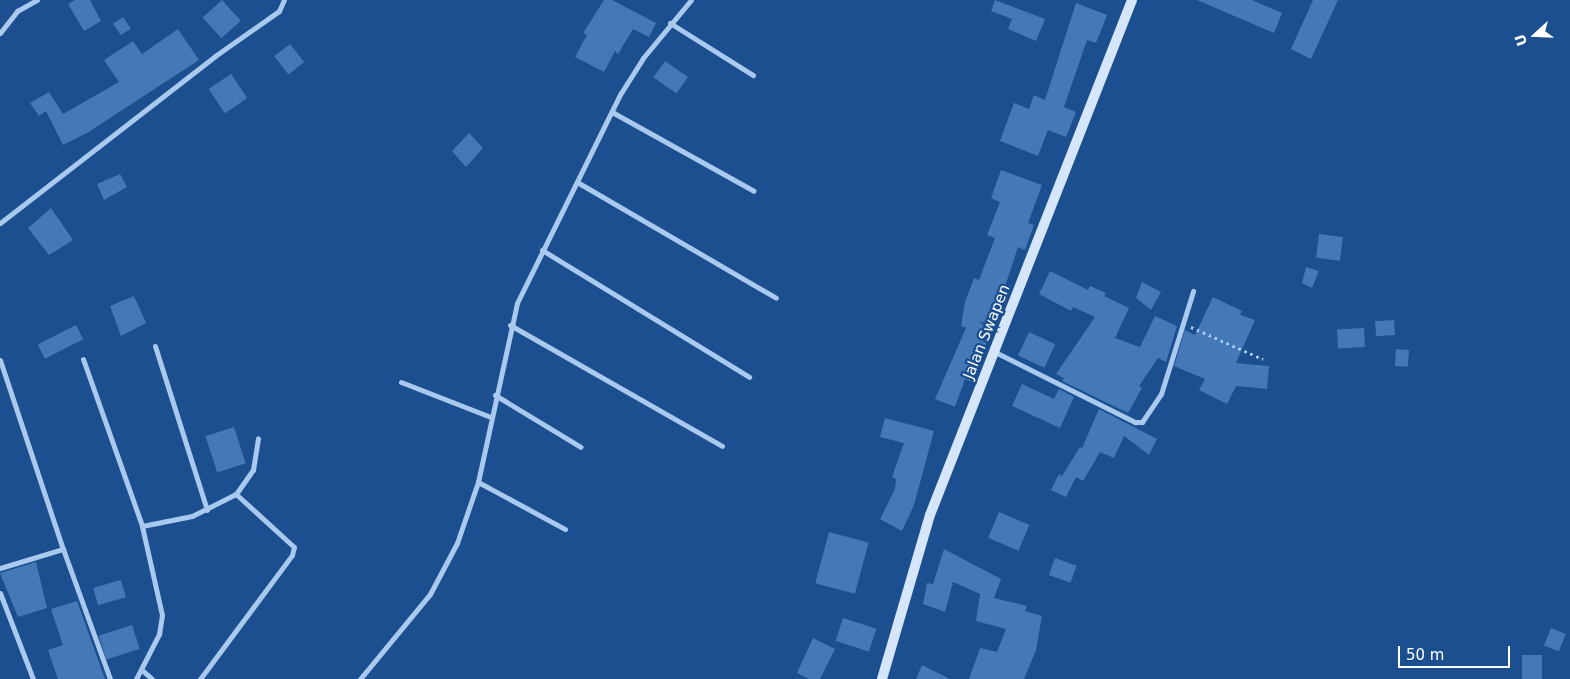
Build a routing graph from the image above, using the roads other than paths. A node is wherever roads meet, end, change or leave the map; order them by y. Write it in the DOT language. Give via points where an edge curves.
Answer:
graph roads {
  1 [pos="37,0"];
  2 [pos="284,0"];
  3 [pos="691,0"];
  4 [pos="1132,0"];
  5 [pos="670,23"];
  6 [pos="0,33"];
  7 [pos="753,75"];
  8 [pos="612,112"];
  9 [pos="577,182"];
  10 [pos="754,191"];
  11 [pos="0,223"];
  12 [pos="542,250"];
  13 [pos="1193,291"];
  14 [pos="776,298"];
  15 [pos="510,325"];
  16 [pos="155,346"];
  17 [pos="995,352"];
  18 [pos="83,359"];
  19 [pos="0,360"];
  20 [pos="749,377"];
  21 [pos="401,382"];
  22 [pos="495,395"];
  23 [pos="491,417"];
  24 [pos="258,438"];
  25 [pos="722,446"];
  26 [pos="581,447"];
  27 [pos="478,482"];
  28 [pos="236,494"];
  29 [pos="207,510"];
  30 [pos="142,526"];
  31 [pos="565,529"];
  32 [pos="63,550"];
  33 [pos="0,568"];
  34 [pos="0,593"];
  35 [pos="142,670"];
  36 [pos="33,679"];
  37 [pos="110,679"];
  38 [pos="136,679"];
  39 [pos="152,679"];
  40 [pos="200,679"];
  41 [pos="360,679"];
  42 [pos="882,679"];
  1 -- 6 [label="street" via="17,11"];
  2 -- 11 [label="street" via="280,11 215,56"];
  3 -- 5 [label="street"];
  4 -- 17 [label="main road, Jalan Swapen"];
  5 -- 7 [label="street"];
  5 -- 8 [label="street" via="643,58"];
  8 -- 9 [label="street"];
  8 -- 10 [label="street"];
  9 -- 12 [label="street"];
  9 -- 14 [label="street"];
  12 -- 15 [label="street"];
  12 -- 20 [label="street"];
  13 -- 17 [label="street" via="1161,394 1142,422 1135,422"];
  15 -- 22 [label="street"];
  15 -- 25 [label="street"];
  16 -- 29 [label="street"];
  17 -- 42 [label="main road, Jalan Swapen" via="930,515"];
  18 -- 30 [label="street"];
  19 -- 32 [label="street"];
  21 -- 23 [label="street"];
  22 -- 23 [label="street"];
  22 -- 26 [label="street"];
  23 -- 27 [label="street"];
  24 -- 28 [label="street" via="253,470"];
  27 -- 31 [label="street"];
  27 -- 41 [label="street" via="457,543 430,594"];
  28 -- 29 [label="street"];
  28 -- 40 [label="street" via="294,547 292,555"];
  29 -- 30 [label="street" via="173,521"];
  30 -- 35 [label="street" via="162,615 159,634"];
  32 -- 33 [label="street"];
  32 -- 37 [label="street"];
  34 -- 36 [label="street"];
  35 -- 38 [label="street"];
  35 -- 39 [label="street"];
}
